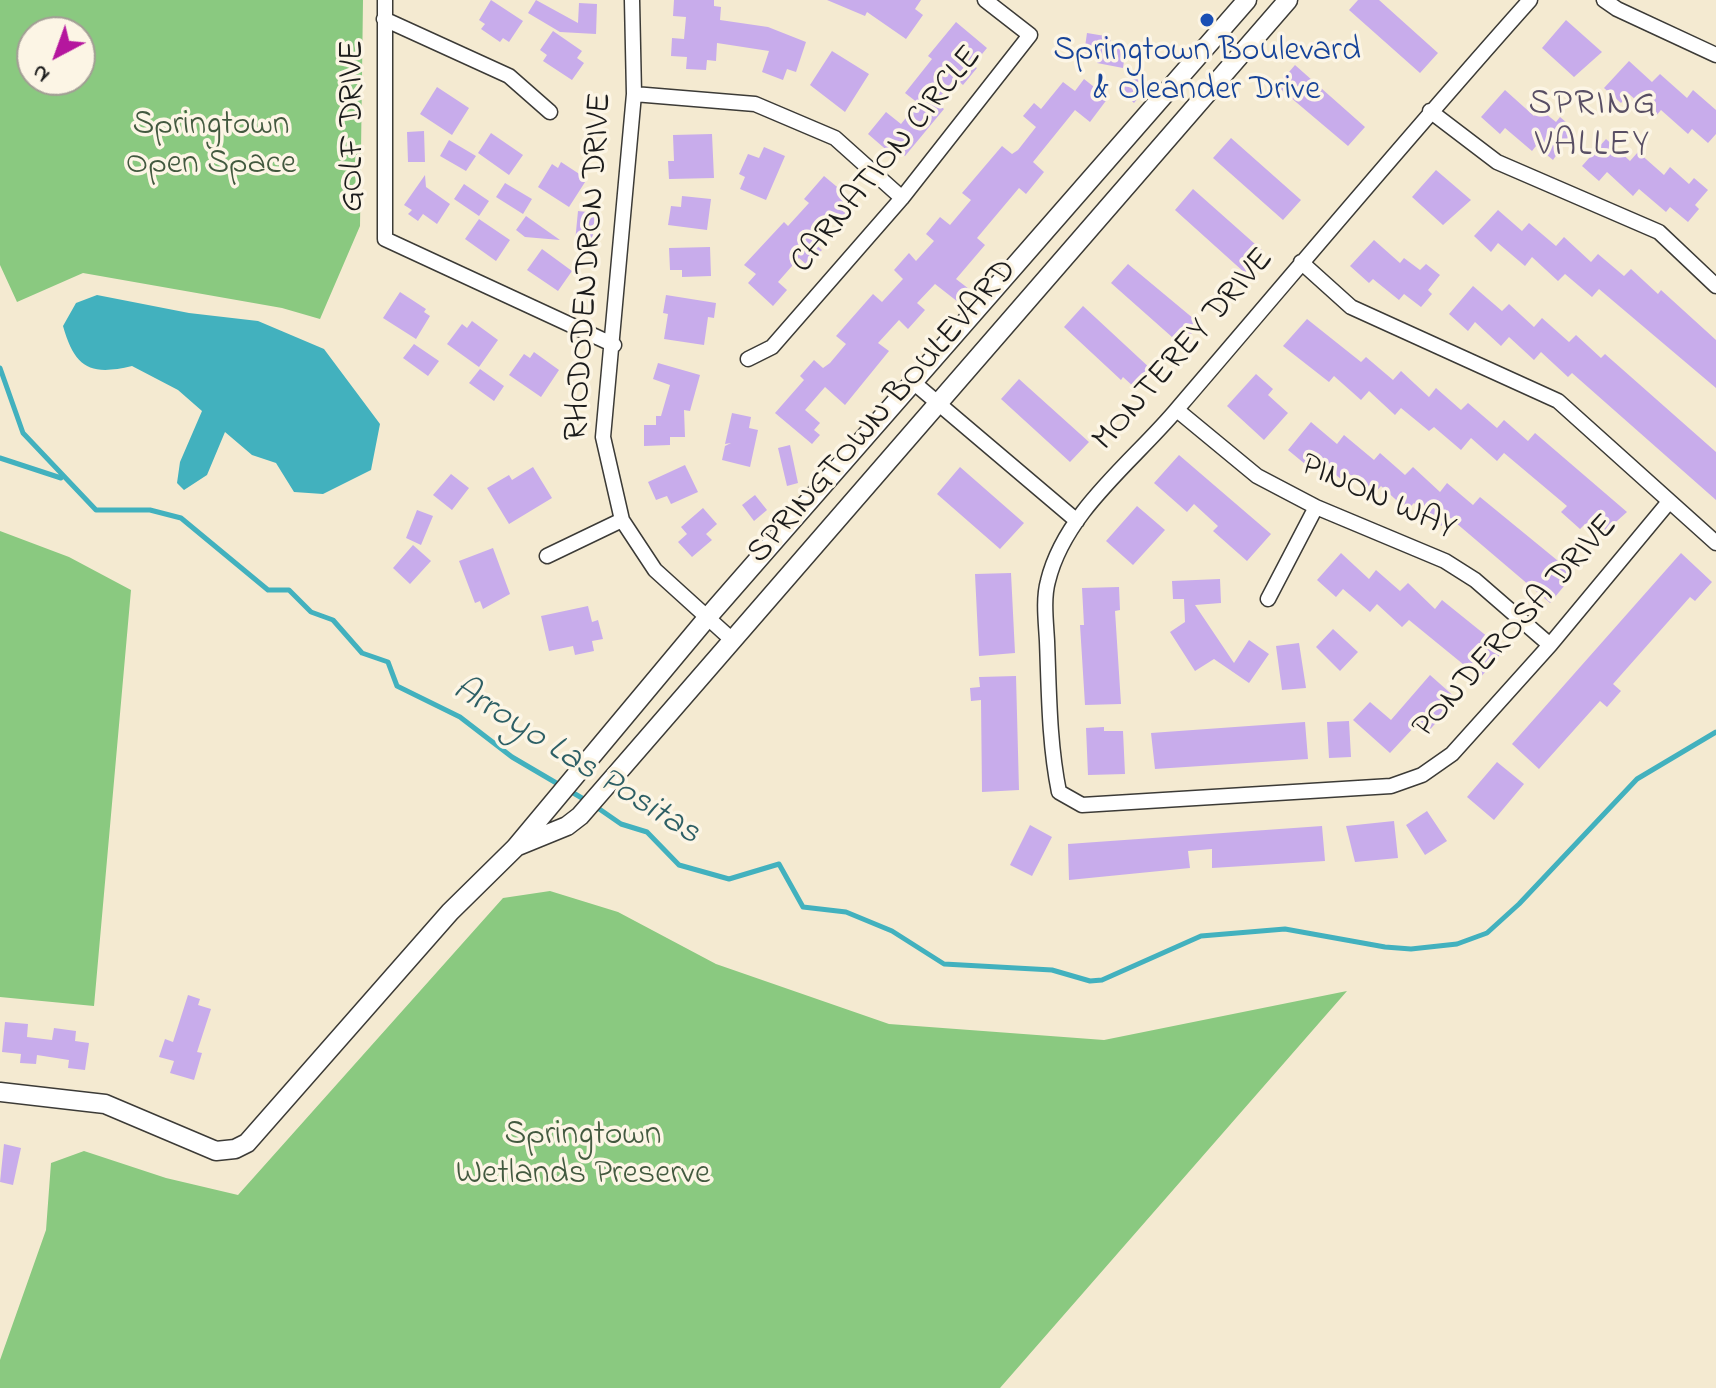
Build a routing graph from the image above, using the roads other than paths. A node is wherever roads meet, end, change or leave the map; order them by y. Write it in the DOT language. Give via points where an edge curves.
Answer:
graph roads {
  1 [pos="385,0"];
  2 [pos="632,0"];
  3 [pos="985,0"];
  4 [pos="1247,0"];
  5 [pos="1288,0"];
  6 [pos="1530,0"];
  7 [pos="1604,0"];
  8 [pos="384,19"];
  9 [pos="1716,55"];
  10 [pos="634,94"];
  11 [pos="1430,111"];
  12 [pos="550,112"];
  13 [pos="902,198"];
  14 [pos="1301,262"];
  15 [pos="1716,286"];
  16 [pos="614,345"];
  17 [pos="748,359"];
  18 [pos="913,382"];
  19 [pos="936,402"];
  20 [pos="1177,410"];
  21 [pos="1668,503"];
  22 [pos="1316,507"];
  23 [pos="622,520"];
  24 [pos="1077,521"];
  25 [pos="1716,543"];
  26 [pos="547,556"];
  27 [pos="1268,599"];
  28 [pos="707,618"];
  29 [pos="730,638"];
  30 [pos="1550,645"];
  31 [pos="1069,799"];
  32 [pos="515,848"];
  33 [pos="0,1092"];
  1 -- 8 [label="street, GOLF DRIVE"];
  2 -- 10 [label="street, RHODODENDRON DRIVE"];
  3 -- 13 [label="street, CARNATION CIRCLE" via="1030,35"];
  4 -- 18 [label="street, SPRINGTOWN BOULEVARD"];
  5 -- 19 [label="street, SPRINGTOWN BOULEVARD"];
  6 -- 11 [label="street, MONTEREY DRIVE"];
  7 -- 9 [label="street"];
  8 -- 12 [label="street" via="509,76"];
  8 -- 16 [label="street, GOLF DRIVE" via="385,239"];
  10 -- 13 [label="street" via="755,104 835,138"];
  10 -- 16 [label="street, RHODODENDRON DRIVE"];
  11 -- 14 [label="street, MONTEREY DRIVE"];
  11 -- 15 [label="street" via="1497,162 1659,232"];
  13 -- 17 [label="street, CARNATION CIRCLE" via="772,347"];
  14 -- 20 [label="street, MONTEREY DRIVE"];
  14 -- 21 [label="street" via="1351,307 1558,401"];
  16 -- 23 [label="street, RHODODENDRON DRIVE" via="603,437"];
  18 -- 19 [label="street"];
  18 -- 28 [label="street, SPRINGTOWN BOULEVARD"];
  19 -- 24 [label="street"];
  19 -- 29 [label="street, SPRINGTOWN BOULEVARD"];
  20 -- 22 [label="street, PINON WAY" via="1257,476"];
  20 -- 24 [label="street, MONTEREY DRIVE"];
  21 -- 25 [label="street"];
  21 -- 30 [label="street, PONDEROSA DRIVE"];
  22 -- 27 [label="street"];
  22 -- 30 [label="street, PINON WAY" via="1445,561"];
  23 -- 26 [label="street"];
  23 -- 28 [label="street, RHODODENDRON DRIVE" via="655,570"];
  24 -- 31 [label="street, MONTEREY DRIVE" via="1047,582 1056,778 1059,792"];
  28 -- 29 [label="street, RHODODENDRON DRIVE"];
  28 -- 32 [label="street, SPRINGTOWN BOULEVARD"];
  29 -- 32 [label="street, SPRINGTOWN BOULEVARD" via="580,816"];
  30 -- 31 [label="street, PONDEROSA DRIVE" via="1452,754 1422,775 1391,786 1082,805"];
  32 -- 33 [label="street, SPRINGTOWN BOULEVARD" via="450,912 247,1143 235,1149 216,1151 105,1104"];
}
